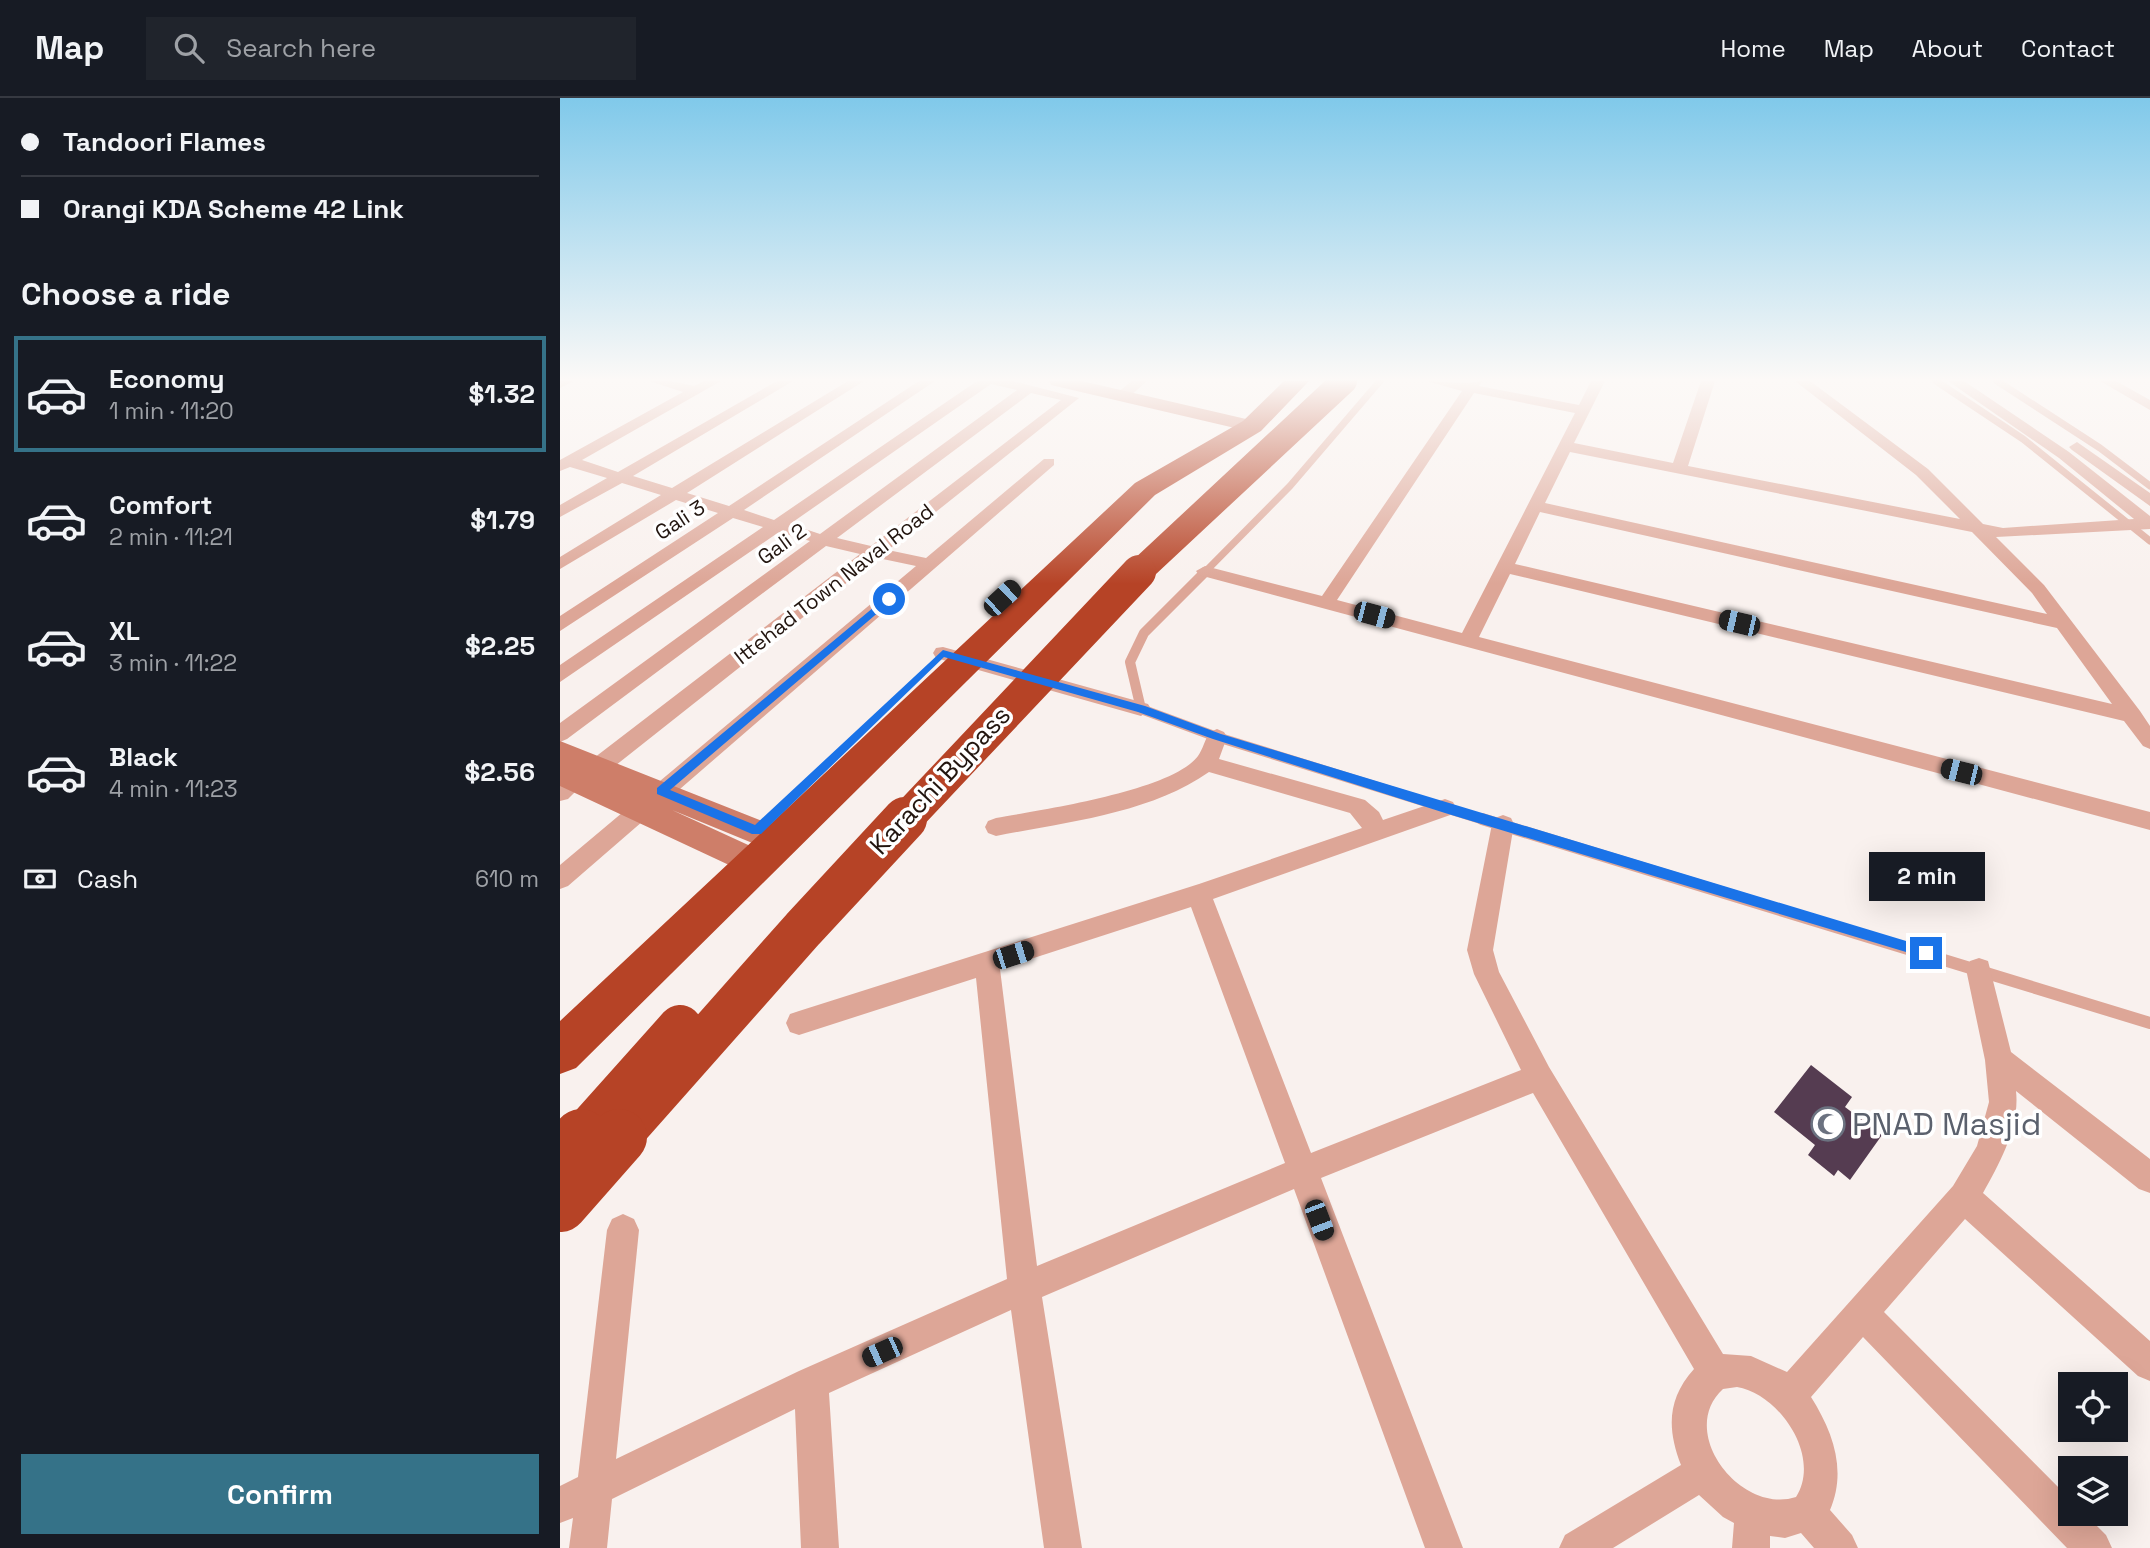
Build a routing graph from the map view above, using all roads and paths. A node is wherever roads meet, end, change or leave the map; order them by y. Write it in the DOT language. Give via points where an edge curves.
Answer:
graph roads {
  1 [pos="590,449"];
  2 [pos="669,449"];
  3 [pos="747,449"];
  4 [pos="827,449"];
  5 [pos="889,449"];
  6 [pos="949,449"];
  7 [pos="1007,449"];
  8 [pos="1206,449"];
  9 [pos="1251,449"];
  10 [pos="1271,449"];
  11 [pos="1322,449"];
  12 [pos="1430,449"];
  13 [pos="1564,449"];
  14 [pos="1578,449"];
  15 [pos="1686,449"];
  16 [pos="1891,449"];
  17 [pos="2035,449"];
  18 [pos="2055,449"];
  19 [pos="2080,449"];
  20 [pos="2101,449"];
  21 [pos="1049,462"];
  22 [pos="564,463"];
  23 [pos="1679,469"];
  24 [pos="620,477"];
  25 [pos="2150,486"];
  26 [pos="674,494"];
  27 [pos="2150,501"];
  28 [pos="1534,506"];
  29 [pos="560,512"];
  30 [pos="732,512"];
  31 [pos="2130,524"];
  32 [pos="2150,524"];
  33 [pos="778,526"];
  34 [pos="1979,529"];
  35 [pos="826,541"];
  36 [pos="2150,541"];
  37 [pos="878,550"];
  38 [pos="560,564"];
  39 [pos="930,565"];
  40 [pos="1503,567"];
  41 [pos="1205,571"];
  42 [pos="1327,602"];
  43 [pos="2065,624"];
  44 [pos="560,625"];
  45 [pos="1468,640"];
  46 [pos="955,657"];
  47 [pos="560,675"];
  48 [pos="1141,709"];
  49 [pos="2133,716"];
  50 [pos="560,734"];
  51 [pos="1217,737"];
  52 [pos="2150,741"];
  53 [pos="560,752"];
  54 [pos="1206,763"];
  55 [pos="574,778"];
  56 [pos="650,801"];
  57 [pos="1445,808"];
  58 [pos="2150,821"];
  59 [pos="1503,824"];
  60 [pos="996,827"];
  61 [pos="1376,833"];
  62 [pos="756,847"];
  63 [pos="560,879"];
  64 [pos="1199,894"];
  65 [pos="986,964"];
  66 [pos="1979,969"];
  67 [pos="560,1016"];
  68 [pos="799,1023"];
  69 [pos="2150,1023"];
  70 [pos="560,1052"];
  71 [pos="1999,1059"];
  72 [pos="1539,1077"];
  73 [pos="560,1161"];
  74 [pos="1300,1169"];
  75 [pos="2150,1178"];
  76 [pos="1964,1197"];
  77 [pos="560,1204"];
  78 [pos="623,1230"];
  79 [pos="1024,1288"];
  80 [pos="1862,1313"];
  81 [pos="2150,1364"];
  82 [pos="1714,1373"];
  83 [pos="811,1383"];
  84 [pos="1790,1396"];
  85 [pos="1699,1474"];
  86 [pos="596,1487"];
  87 [pos="560,1505"];
  88 [pos="1808,1512"];
  89 [pos="1752,1536"];
  90 [pos="588,1548"];
  91 [pos="820,1548"];
  92 [pos="1063,1548"];
  93 [pos="1444,1548"];
  94 [pos="1578,1548"];
  95 [pos="1839,1548"];
  96 [pos="2093,1548"];
  1 -- 22 [label="street"];
  2 -- 24 [label="street"];
  3 -- 26 [label="street"];
  4 -- 30 [label="street, Gali 3"];
  5 -- 33 [label="street, Gali 2"];
  6 -- 35 [label="street, Gali 2"];
  7 -- 37 [label="street, Ittehad Town Naval Road"];
  8 -- 46 [label="highway" via="1145,489"];
  9 -- 73 [label="highway, Karachi Bypass, bridge" via="1098,586 772,928"];
  10 -- 77 [label="highway, Karachi Bypass, bridge" via="1116,593 803,929"];
  11 -- 41 [label="lane"];
  12 -- 42 [label="street"];
  13 -- 28 [label="street"];
  14 -- 23 [label="street"];
  15 -- 23 [label="street"];
  16 -- 34 [label="street" via="1922,472"];
  17 -- 31 [label="lane"];
  18 -- 32 [label="street"];
  19 -- 27 [label="street"];
  20 -- 25 [label="lane"];
  21 -- 39 [label="street"];
  22 -- 24 [label="street"];
  23 -- 34 [label="street"];
  24 -- 26 [label="street"];
  24 -- 29 [label="street"];
  26 -- 30 [label="street"];
  26 -- 38 [label="street"];
  28 -- 40 [label="street"];
  28 -- 43 [label="street"];
  30 -- 33 [label="street"];
  30 -- 44 [label="street, Gali 3"];
  31 -- 32 [label="street"];
  31 -- 34 [label="street" via="2003,533"];
  31 -- 36 [label="lane"];
  33 -- 35 [label="street"];
  33 -- 47 [label="street, Gali 2"];
  34 -- 43 [label="street"];
  35 -- 37 [label="street"];
  35 -- 50 [label="street, Gali 2"];
  37 -- 39 [label="street"];
  37 -- 55 [label="street, Ittehad Town Naval Road"];
  39 -- 56 [label="street"];
  40 -- 45 [label="street"];
  40 -- 49 [label="street"];
  41 -- 42 [label="street"];
  41 -- 48 [label="lane" via="1144,633 1130,662"];
  42 -- 45 [label="street"];
  43 -- 49 [label="street"];
  45 -- 58 [label="street"];
  46 -- 48 [label="street"];
  46 -- 62 [label="highway"];
  48 -- 51 [label="lane"];
  49 -- 52 [label="street"];
  51 -- 54 [label="street"];
  51 -- 57 [label="lane"];
  53 -- 55 [label="street"];
  54 -- 60 [label="street" via="1174,783 1080,811"];
  54 -- 61 [label="street" via="1357,806 1371,818"];
  55 -- 56 [label="street"];
  56 -- 62 [label="street"];
  56 -- 63 [label="street"];
  57 -- 59 [label="lane"];
  57 -- 61 [label="street"];
  59 -- 66 [label="lane"];
  59 -- 72 [label="street" via="1480,950 1486,974"];
  61 -- 64 [label="street"];
  62 -- 67 [label="highway"];
  62 -- 70 [label="highway"];
  64 -- 65 [label="street"];
  64 -- 74 [label="street"];
  65 -- 68 [label="street"];
  65 -- 79 [label="street"];
  66 -- 69 [label="lane"];
  66 -- 71 [label="street"];
  71 -- 75 [label="street"];
  71 -- 76 [label="street" via="2003,1102 1990,1152"];
  72 -- 74 [label="street"];
  72 -- 82 [label="street"];
  74 -- 79 [label="street"];
  74 -- 93 [label="street"];
  76 -- 80 [label="street"];
  76 -- 81 [label="street"];
  78 -- 86 [label="street"];
  79 -- 83 [label="street"];
  79 -- 92 [label="street"];
  80 -- 84 [label="street"];
  80 -- 96 [label="street"];
  82 -- 84 [label="street" via="1755,1373"];
  82 -- 85 [label="street" via="1695,1394 1689,1412 1688,1432"];
  83 -- 86 [label="street"];
  83 -- 91 [label="street"];
  84 -- 88 [label="street" via="1804,1414 1820,1458 1820,1480"];
  85 -- 89 [label="street"];
  85 -- 94 [label="street"];
  86 -- 87 [label="street"];
  86 -- 90 [label="street"];
  88 -- 89 [label="street" via="1790,1525"];
  88 -- 95 [label="street"];
}
